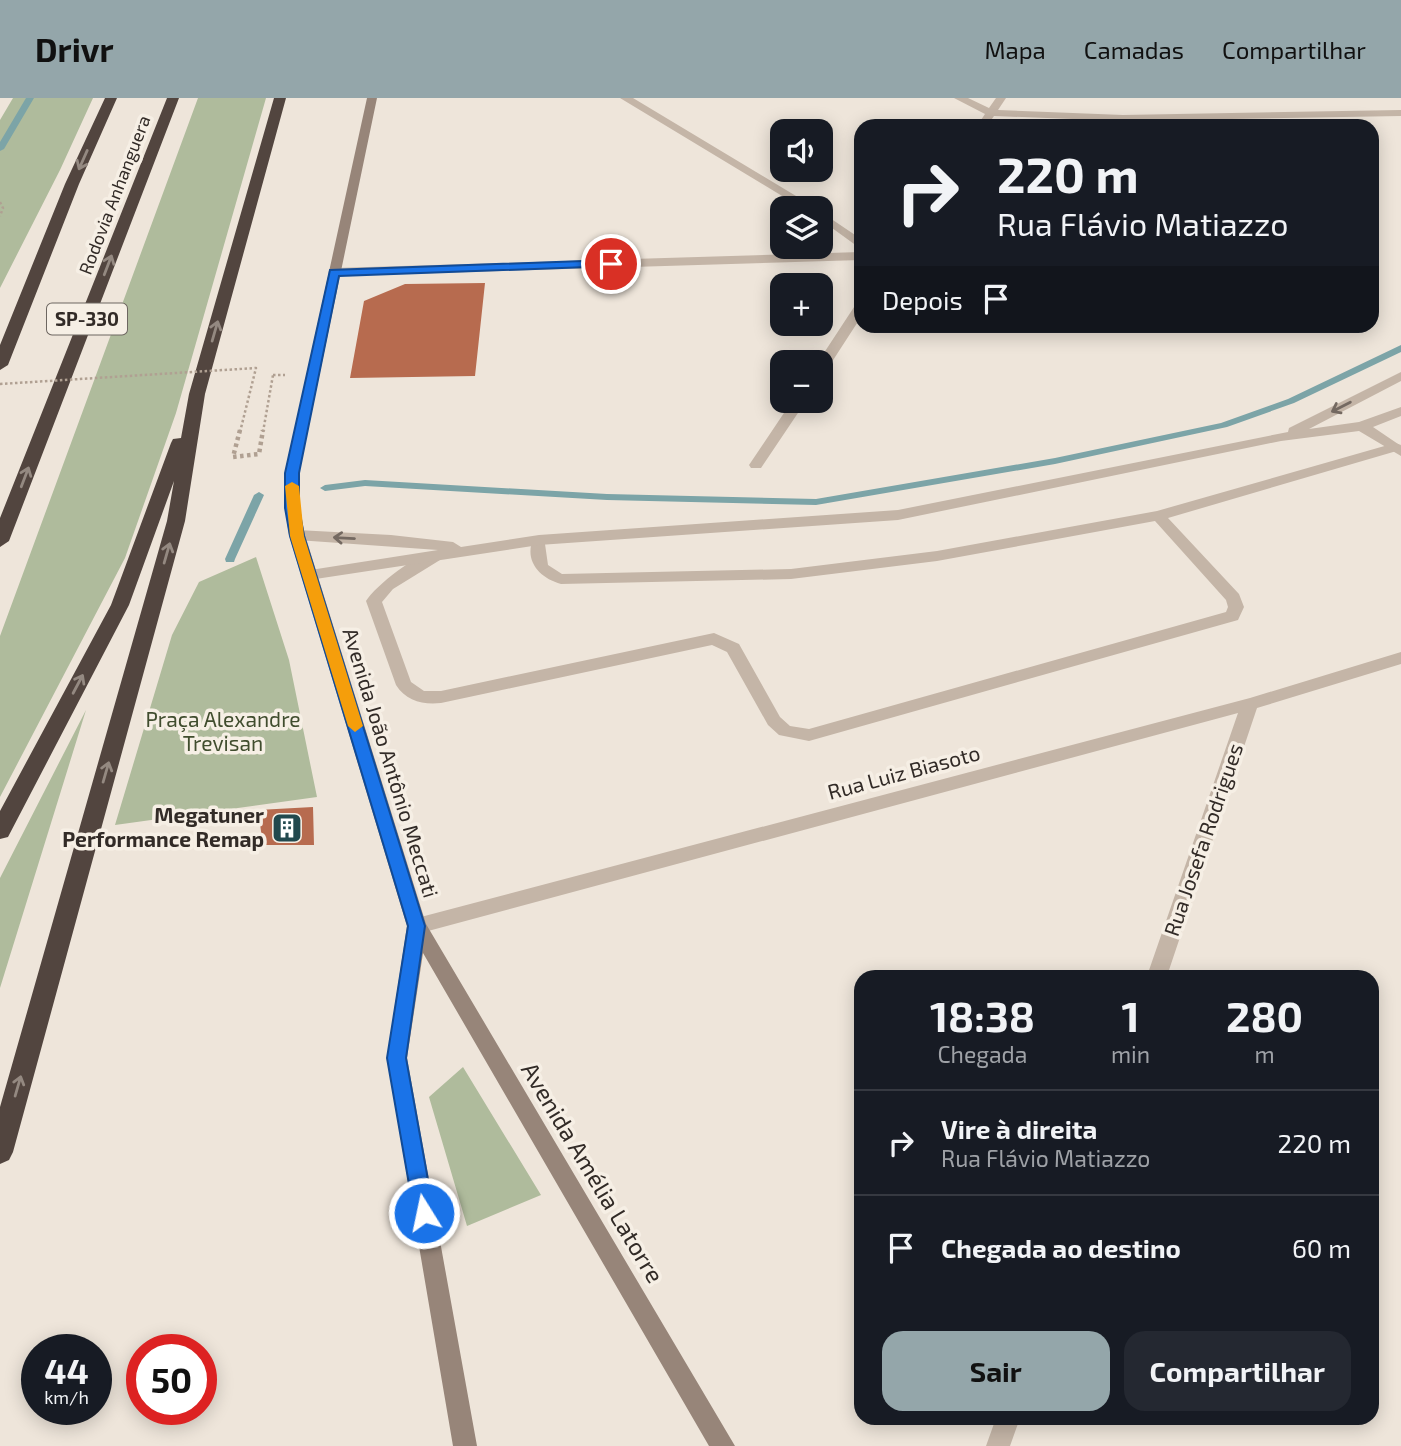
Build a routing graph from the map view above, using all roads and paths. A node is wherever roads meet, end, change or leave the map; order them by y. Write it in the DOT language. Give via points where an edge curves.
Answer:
graph roads {
  1 [pos="111,98"];
  2 [pos="173,98"];
  3 [pos="280,98"];
  4 [pos="372,98"];
  5 [pos="625,98"];
  6 [pos="959,98"];
  7 [pos="1001,98"];
  8 [pos="991,113"];
  9 [pos="1401,113"];
  10 [pos="987,119"];
  11 [pos="790,196"];
  12 [pos="0,202"];
  13 [pos="0,216"];
  14 [pos="833,224"];
  15 [pos="854,239"];
  16 [pos="854,256"];
  17 [pos="334,272"];
  18 [pos="854,318"];
  19 [pos="833,350"];
  20 [pos="0,365"];
  21 [pos="273,375"];
  22 [pos="1401,376"];
  23 [pos="0,384"];
  24 [pos="197,394"];
  25 [pos="1401,411"];
  26 [pos="791,413"];
  27 [pos="1362,426"];
  28 [pos="1281,437"];
  29 [pos="1398,450"];
  30 [pos="756,465"];
  31 [pos="1158,516"];
  32 [pos="297,536"];
  33 [pos="539,540"];
  34 [pos="0,541"];
  35 [pos="478,549"];
  36 [pos="435,556"];
  37 [pos="309,576"];
  38 [pos="1401,658"];
  39 [pos="1250,704"];
  40 [pos="0,831"];
  41 [pos="417,926"];
  42 [pos="1159,970"];
  43 [pos="0,1152"];
  44 [pos="1005,1425"];
  45 [pos="465,1446"];
  46 [pos="723,1446"];
  47 [pos="998,1446"];
  1 -- 20 [label="highway, Rodovia Anhanguera / SP-330, one-way"];
  34 -- 2 [label="highway, Rodovia Anhanguera / SP-330, one-way"];
  24 -- 3 [label="highway, one-way"];
  4 -- 17 [label="main road, Avenida João Antônio Meccati"];
  5 -- 11 [label="street"];
  6 -- 8 [label="street"];
  7 -- 8 [label="street"];
  8 -- 9 [label="street" via="1123,118"];
  8 -- 10 [label="street"];
  12 -- 13 [label="path"];
  14 -- 15 [label="street"];
  16 -- 17 [label="street"];
  17 -- 32 [label="main road, Avenida João Antônio Meccati" via="292,473"];
  18 -- 19 [label="street"];
  21 -- 23 [label="path, bridge" via="259,454 233,457 256,368"];
  22 -- 28 [label="street, one-way"];
  40 -- 24 [label="highway, one-way" via="120,605"];
  43 -- 24 [label="highway, one-way" via="176,521"];
  25 -- 27 [label="street"];
  26 -- 30 [label="street"];
  27 -- 28 [label="street"];
  27 -- 29 [label="street"];
  28 -- 33 [label="street" via="898,514"];
  29 -- 31 [label="street"];
  31 -- 33 [label="street" via="937,556 791,574 561,579 537,561"];
  31 -- 36 [label="street" via="1233,597 1236,607 1232,616 808,735 785,731 774,721 733,648 714,639 441,697 414,695 404,685 374,601 387,585"];
  35 -- 32 [label="street, one-way"];
  32 -- 37 [label="main road, Avenida João Antônio Meccati"];
  33 -- 35 [label="street"];
  35 -- 36 [label="street"];
  36 -- 37 [label="street"];
  37 -- 41 [label="main road, Avenida João Antônio Meccati"];
  38 -- 39 [label="street, Rua Luiz Biasoto"];
  39 -- 41 [label="street, Rua Luiz Biasoto"];
  39 -- 42 [label="street, Rua Josefa Rodrigues"];
  41 -- 45 [label="main road, Avenida João Antônio Meccati" via="397,1058"];
  41 -- 46 [label="main road, Avenida Amélia Latorre"];
  44 -- 47 [label="street"];
}
